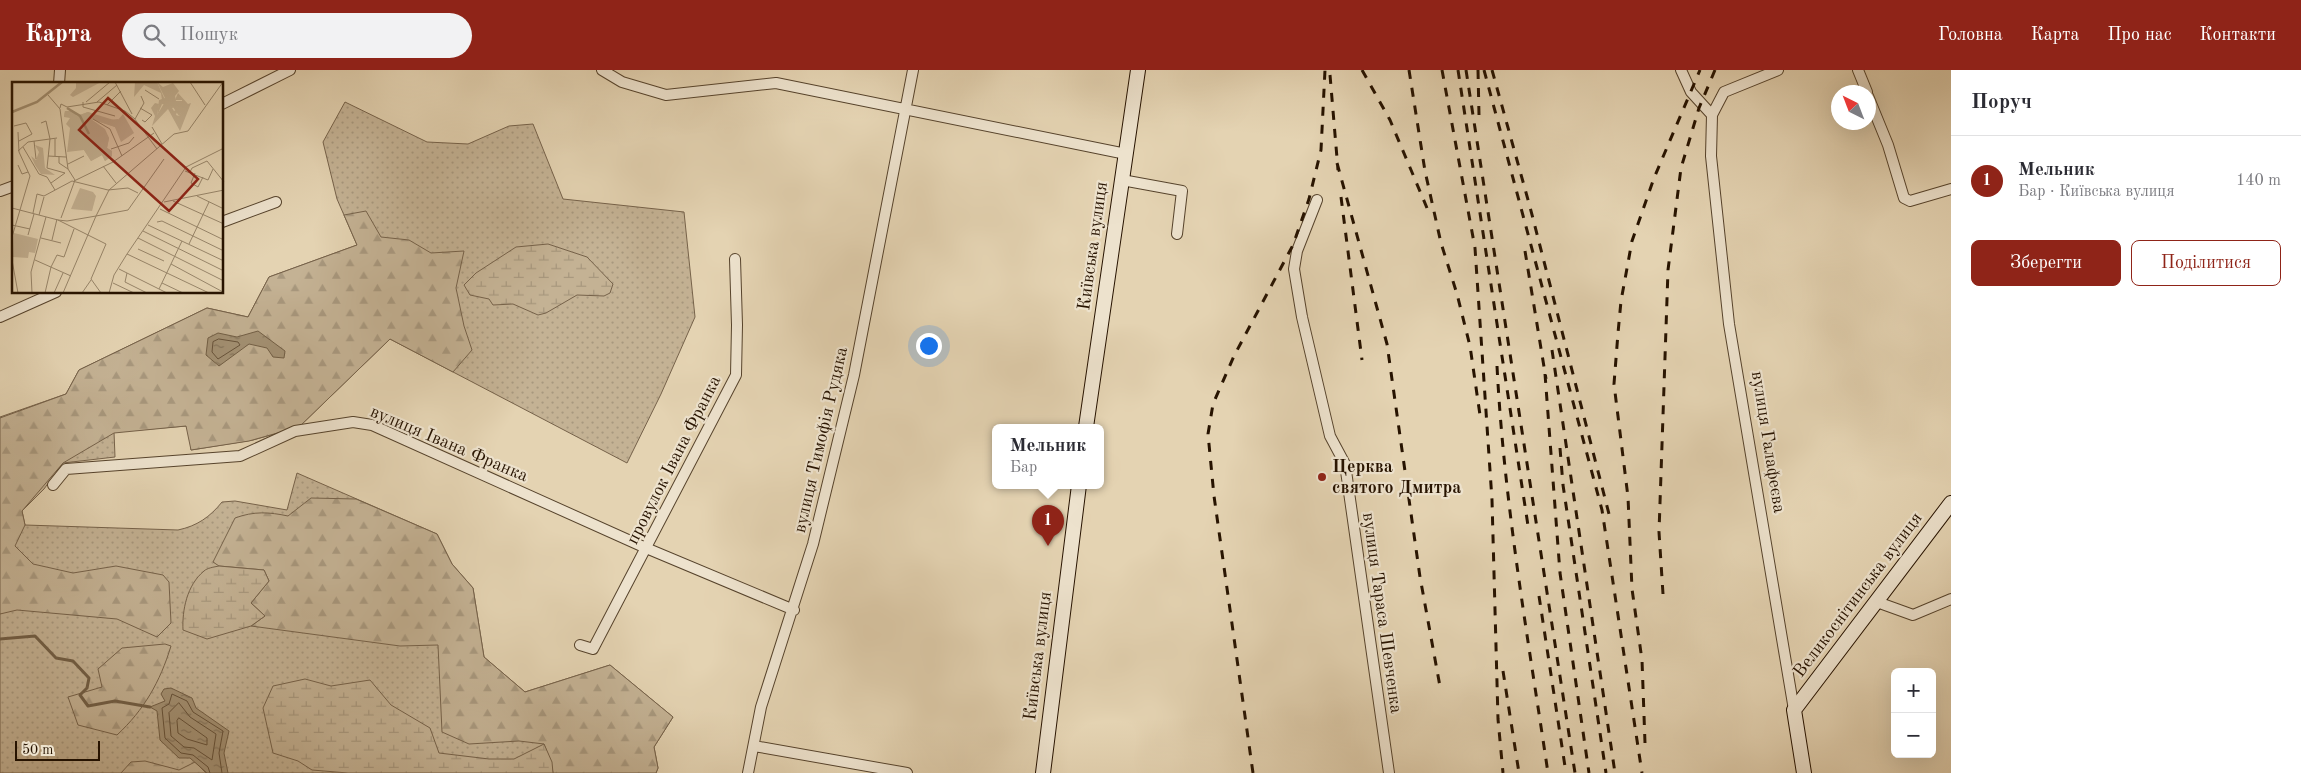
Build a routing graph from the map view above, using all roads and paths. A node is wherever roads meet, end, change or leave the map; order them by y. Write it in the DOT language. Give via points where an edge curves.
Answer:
graph roads {
  1 [pos="290,70"];
  2 [pos="602,70"];
  3 [pos="913,70"];
  4 [pos="1138,70"];
  5 [pos="1681,70"];
  6 [pos="1778,70"];
  7 [pos="1858,70"];
  8 [pos="1864,85"];
  9 [pos="224,103"];
  10 [pos="905,110"];
  11 [pos="1712,115"];
  12 [pos="1876,116"];
  13 [pos="1126,154"];
  14 [pos="1122,180"];
  15 [pos="12,187"];
  16 [pos="1951,189"];
  17 [pos="0,191"];
  18 [pos="1317,200"];
  19 [pos="276,202"];
  20 [pos="224,221"];
  21 [pos="1177,234"];
  22 [pos="735,259"];
  23 [pos="52,294"];
  24 [pos="0,317"];
  25 [pos="1086,424"];
  26 [pos="53,485"];
  27 [pos="1078,489"];
  28 [pos="1951,503"];
  29 [pos="646,548"];
  30 [pos="1951,599"];
  31 [pos="1877,602"];
  32 [pos="794,610"];
  33 [pos="580,646"];
  34 [pos="1794,710"];
  35 [pos="754,746"];
  36 [pos="748,773"];
  37 [pos="907,773"];
  38 [pos="1043,773"];
  39 [pos="1389,773"];
  40 [pos="1804,773"];
  1 -- 9 [label="street"];
  2 -- 10 [label="street" via="622,82 666,95 776,83"];
  3 -- 10 [label="street, вулиця Тимофія Рудяка"];
  4 -- 13 [label="main road, Київська вулиця"];
  5 -- 11 [label="street" via="1691,92"];
  6 -- 11 [label="street" via="1724,92"];
  7 -- 8 [label="street"];
  10 -- 13 [label="street"];
  10 -- 32 [label="street, вулиця Тимофія Рудяка" via="854,374"];
  11 -- 34 [label="street, вулиця Галафеєва" via="1711,156 1729,324"];
  12 -- 16 [label="street" via="1904,198 1910,201"];
  13 -- 14 [label="main road, Київська вулиця"];
  14 -- 21 [label="street" via="1182,191"];
  14 -- 25 [label="main road, Київська вулиця"];
  15 -- 17 [label="street"];
  18 -- 39 [label="street, вулиця Тараса Шевченка" via="1297,251 1294,269 1330,436 1345,464"];
  19 -- 20 [label="street"];
  22 -- 29 [label="street, провулок Івана Франка" via="736,374"];
  23 -- 24 [label="street"];
  26 -- 29 [label="street, вулиця Івана Франка" via="66,469 240,456 295,431 353,422 372,425"];
  27 -- 38 [label="main road, Київська вулиця"];
  28 -- 31 [label="main road, Великоснітинська вулиця"];
  29 -- 32 [label="street, вулиця Івана Франка"];
  29 -- 33 [label="street, провулок Івана Франка" via="594,649"];
  30 -- 31 [label="street" via="1913,615"];
  31 -- 34 [label="main road, Великоснітинська вулиця"];
  32 -- 35 [label="street, вулиця Тимофія Рудяка" via="761,706"];
  34 -- 40 [label="main road, вулиця Галафеєва"];
  35 -- 36 [label="street, вулиця Тимофія Рудяка"];
  35 -- 37 [label="street"];
}
